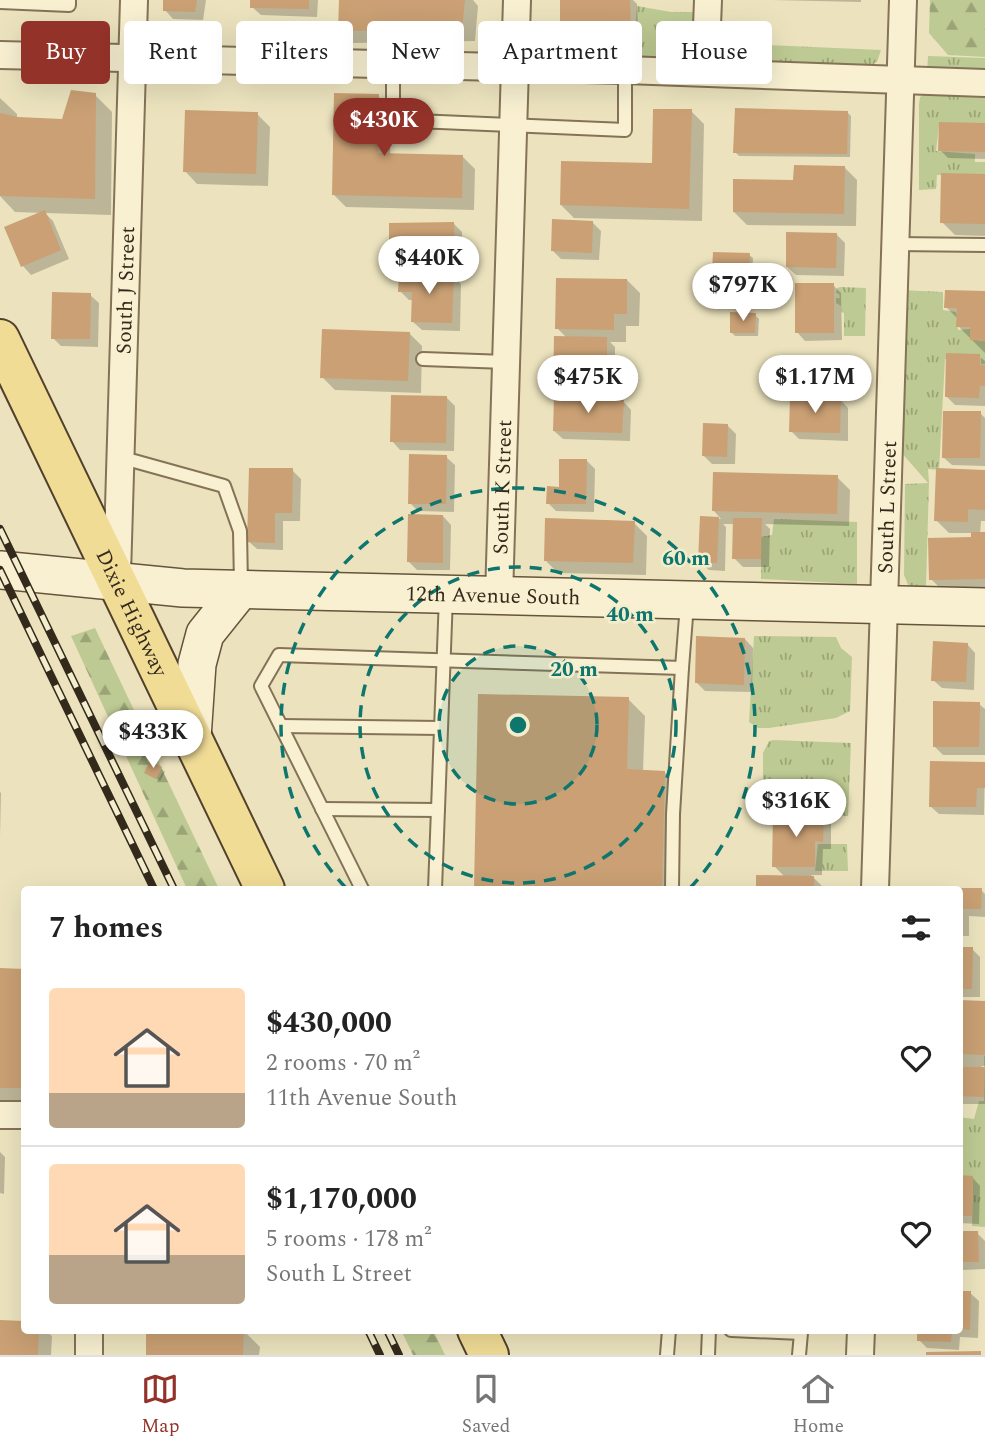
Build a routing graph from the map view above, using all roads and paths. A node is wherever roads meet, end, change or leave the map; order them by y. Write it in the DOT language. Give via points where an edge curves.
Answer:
graph roads {
  1 [pos="69,0"];
  2 [pos="134,0"];
  3 [pos="517,0"];
  4 [pos="708,0"];
  5 [pos="903,0"];
  6 [pos="0,2"];
  7 [pos="134,21"];
  8 [pos="516,21"];
  9 [pos="707,21"];
  10 [pos="0,55"];
  11 [pos="124,57"];
  12 [pos="222,60"];
  13 [pos="367,64"];
  14 [pos="642,71"];
  15 [pos="901,80"];
  16 [pos="985,83"];
  17 [pos="132,84"];
  18 [pos="393,84"];
  19 [pos="514,84"];
  20 [pos="625,84"];
  21 [pos="513,127"];
  22 [pos="895,244"];
  23 [pos="985,245"];
  24 [pos="0,339"];
  25 [pos="423,359"];
  26 [pos="506,362"];
  27 [pos="121,461"];
  28 [pos="0,570"];
  29 [pos="117,580"];
  30 [pos="241,589"];
  31 [pos="446,596"];
  32 [pos="499,597"];
  33 [pos="687,600"];
  34 [pos="884,604"];
  35 [pos="985,607"];
  36 [pos="444,660"];
  37 [pos="682,667"];
  38 [pos="281,726"];
  39 [pos="441,729"];
  40 [pos="192,738"];
  41 [pos="322,809"];
  42 [pos="438,810"];
  43 [pos="264,886"];
  44 [pos="360,886"];
  45 [pos="435,886"];
  46 [pos="672,886"];
  47 [pos="875,886"];
  48 [pos="0,1115"];
  49 [pos="21,1115"];
  50 [pos="89,1334"];
  51 [pos="479,1334"];
  52 [pos="669,1334"];
  53 [pos="709,1334"];
  54 [pos="801,1334"];
  55 [pos="861,1334"];
  56 [pos="89,1355"];
  57 [pos="489,1355"];
  58 [pos="667,1355"];
  59 [pos="708,1355"];
  60 [pos="799,1355"];
  61 [pos="860,1355"];
  1 -- 6 [label="lane" via="69,5"];
  2 -- 7 [label="street, South J Street"];
  3 -- 8 [label="street, South K Street"];
  4 -- 9 [label="street"];
  5 -- 15 [label="street, South L Street"];
  10 -- 11 [label="street"];
  12 -- 13 [label="street"];
  14 -- 15 [label="street"];
  15 -- 16 [label="street"];
  15 -- 22 [label="street, South L Street"];
  17 -- 27 [label="street, South J Street"];
  18 -- 21 [label="lane" via="393,120"];
  19 -- 21 [label="street, South K Street"];
  20 -- 21 [label="lane" via="625,130"];
  21 -- 26 [label="street, South K Street"];
  22 -- 23 [label="lane"];
  22 -- 34 [label="street, South L Street"];
  24 -- 29 [label="main road, Dixie Highway"];
  25 -- 26 [label="lane"];
  26 -- 32 [label="street, South K Street"];
  27 -- 29 [label="street, South J Street"];
  27 -- 30 [label="lane" via="224,486 240,531"];
  28 -- 29 [label="street, 12th Avenue South"];
  29 -- 30 [label="street, 12th Avenue South"];
  29 -- 40 [label="main road, Dixie Highway"];
  30 -- 31 [label="street, 12th Avenue South"];
  30 -- 40 [label="street" via="205,634 197,664"];
  31 -- 32 [label="street, 12th Avenue South"];
  31 -- 36 [label="lane"];
  32 -- 33 [label="street, 12th Avenue South"];
  33 -- 34 [label="street, 12th Avenue South"];
  33 -- 37 [label="lane"];
  34 -- 35 [label="street, 12th Avenue South"];
  34 -- 47 [label="street, South L Street"];
  36 -- 37 [label="lane"];
  36 -- 38 [label="lane" via="279,655 261,686"];
  36 -- 39 [label="lane"];
  37 -- 46 [label="lane"];
  38 -- 39 [label="lane"];
  38 -- 41 [label="lane"];
  39 -- 42 [label="lane"];
  40 -- 43 [label="main road, Dixie Highway"];
  41 -- 42 [label="lane"];
  41 -- 44 [label="lane"];
  42 -- 45 [label="lane"];
  48 -- 49 [label="street"];
  50 -- 56 [label="street"];
  51 -- 57 [label="main road"];
  52 -- 58 [label="lane"];
  53 -- 59 [label="lane"];
  54 -- 60 [label="lane"];
  55 -- 61 [label="street"];
}
